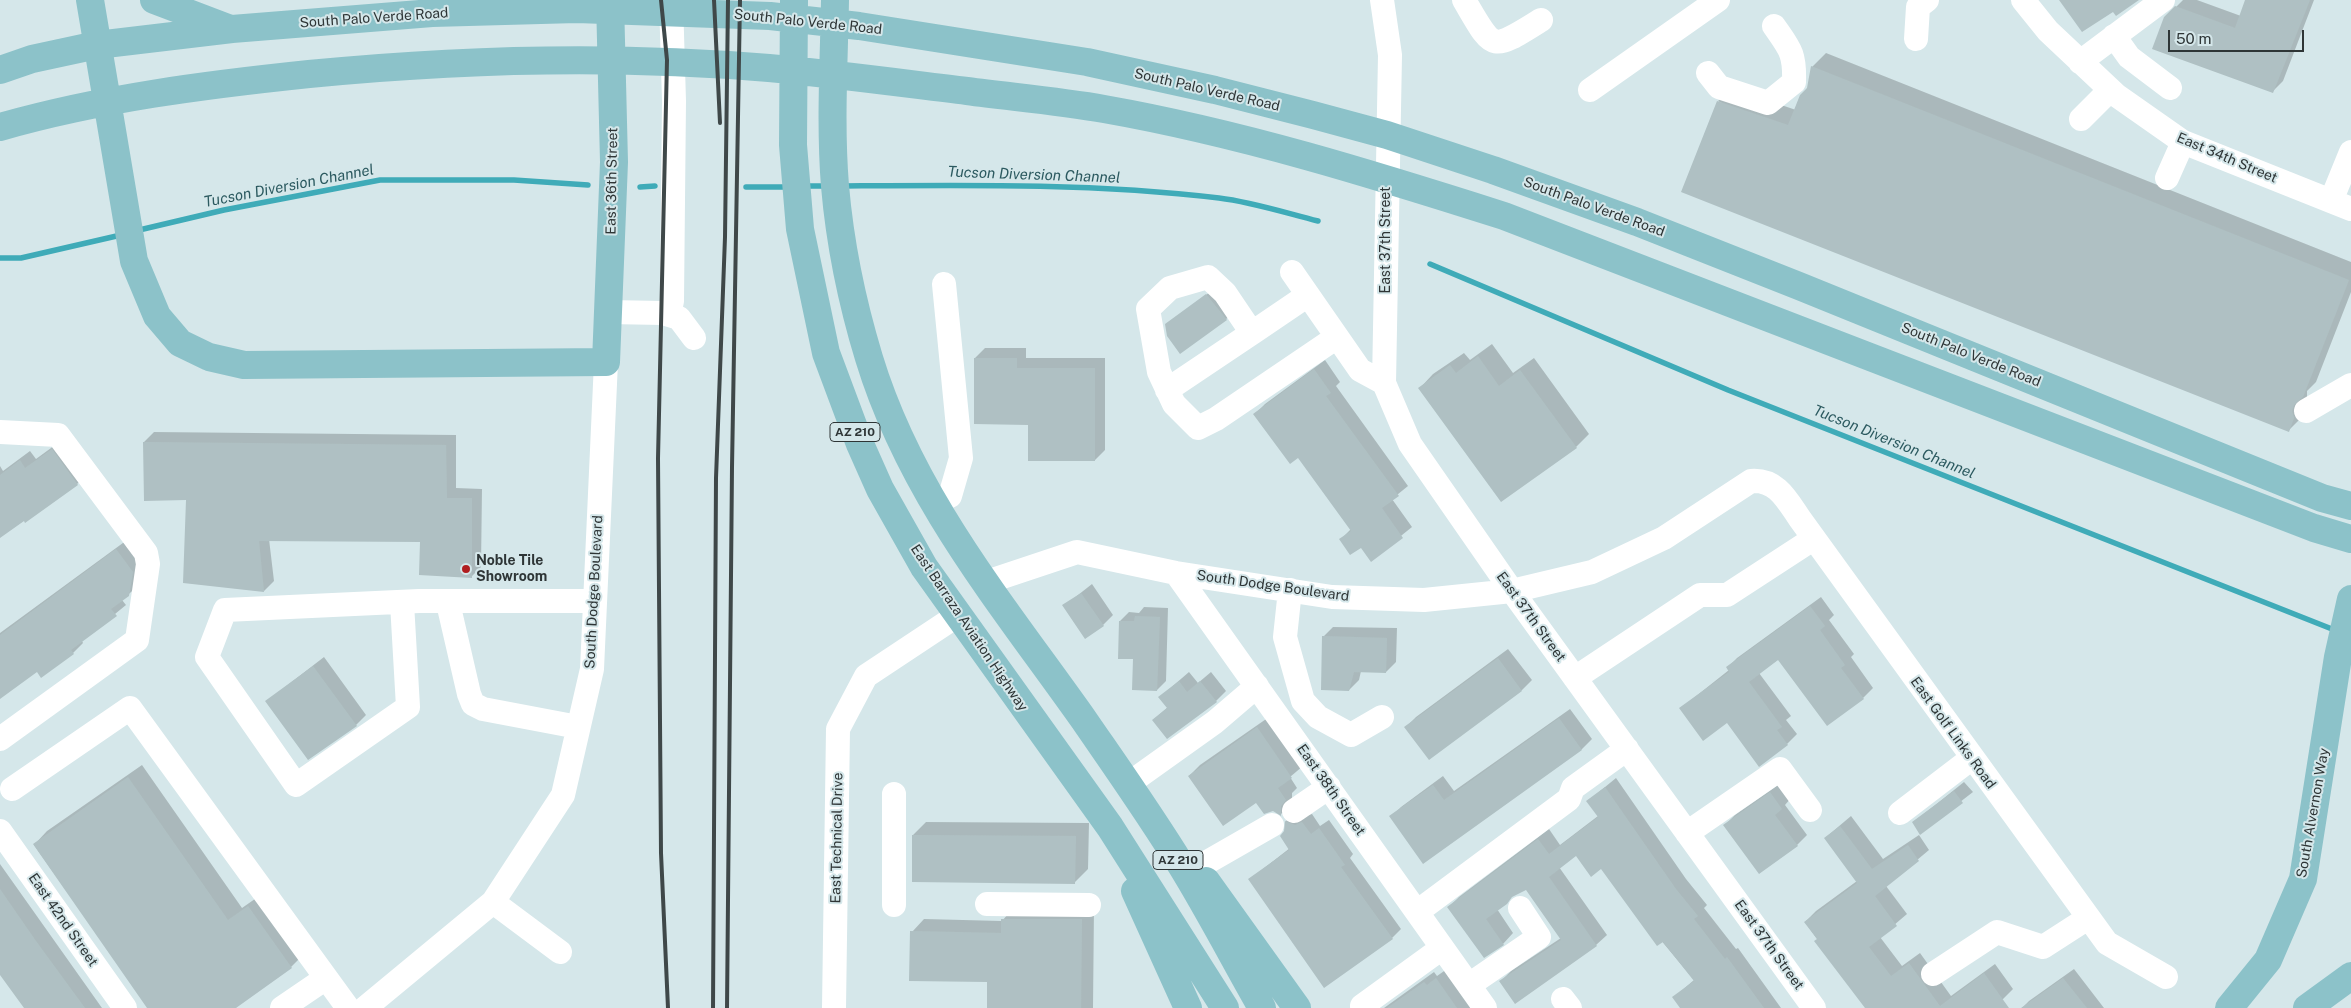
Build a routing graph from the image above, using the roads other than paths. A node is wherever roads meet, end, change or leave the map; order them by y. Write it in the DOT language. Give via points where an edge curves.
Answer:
graph roads {
  1 [pos="90,0"];
  2 [pos="154,0"];
  3 [pos="610,0"];
  4 [pos="671,0"];
  5 [pos="794,0"];
  6 [pos="835,0"];
  7 [pos="1382,0"];
  8 [pos="1464,0"];
  9 [pos="1718,0"];
  10 [pos="1927,0"];
  11 [pos="2023,0"];
  12 [pos="2163,0"];
  13 [pos="1541,20"];
  14 [pos="1774,26"];
  15 [pos="232,29"];
  16 [pos="2114,36"];
  17 [pos="1916,40"];
  18 [pos="98,45"];
  19 [pos="2080,62"];
  20 [pos="0,70"];
  21 [pos="1708,73"];
  22 [pos="2170,88"];
  23 [pos="1590,90"];
  24 [pos="2110,90"];
  25 [pos="106,100"];
  26 [pos="2081,119"];
  27 [pos="0,126"];
  28 [pos="1387,135"];
  29 [pos="2183,142"];
  30 [pos="2351,152"];
  31 [pos="1386,178"];
  32 [pos="2166,178"];
  33 [pos="2341,205"];
  34 [pos="806,269"];
  35 [pos="1292,272"];
  36 [pos="944,284"];
  37 [pos="1308,296"];
  38 [pos="608,312"];
  39 [pos="670,316"];
  40 [pos="1252,333"];
  41 [pos="1337,337"];
  42 [pos="694,338"];
  43 [pos="606,362"];
  44 [pos="1384,382"];
  45 [pos="2351,385"];
  46 [pos="1167,390"];
  47 [pos="2306,411"];
  48 [pos="0,432"];
  49 [pos="1751,481"];
  50 [pos="933,504"];
  51 [pos="2351,506"];
  52 [pos="1813,539"];
  53 [pos="2351,539"];
  54 [pos="1176,572"];
  55 [pos="984,583"];
  56 [pos="1290,590"];
  57 [pos="1512,591"];
  58 [pos="2351,599"];
  59 [pos="594,601"];
  60 [pos="402,603"];
  61 [pos="448,603"];
  62 [pos="958,615"];
  63 [pos="1575,678"];
  64 [pos="1257,686"];
  65 [pos="1382,717"];
  66 [pos="1083,719"];
  67 [pos="578,727"];
  68 [pos="0,739"];
  69 [pos="1047,741"];
  70 [pos="1627,750"];
  71 [pos="1972,758"];
  72 [pos="1131,782"];
  73 [pos="1328,787"];
  74 [pos="12,789"];
  75 [pos="894,794"];
  76 [pos="1810,810"];
  77 [pos="1294,811"];
  78 [pos="1900,814"];
  79 [pos="1272,825"];
  80 [pos="0,831"];
  81 [pos="1688,833"];
  82 [pos="1197,868"];
  83 [pos="493,902"];
  84 [pos="987,904"];
  85 [pos="894,905"];
  86 [pos="1089,905"];
  87 [pos="1520,908"];
  88 [pos="1417,912"];
  89 [pos="2088,918"];
  90 [pos="1442,948"];
  91 [pos="560,952"];
  92 [pos="1933,974"];
  93 [pos="2351,976"];
  94 [pos="2166,977"];
  95 [pos="326,978"];
  96 [pos="1469,985"];
  97 [pos="379,1004"];
  98 [pos="1362,1006"];
  99 [pos="125,1008"];
  100 [pos="282,1008"];
  101 [pos="348,1008"];
  102 [pos="834,1008"];
  103 [pos="1188,1008"];
  104 [pos="1225,1008"];
  105 [pos="1262,1008"];
  106 [pos="1297,1008"];
  107 [pos="1485,1008"];
  108 [pos="1814,1008"];
  109 [pos="2229,1008"];
  110 [pos="2307,1008"];
  1 -- 18 [label="main road"];
  2 -- 15 [label="main road"];
  3 -- 38 [label="main road, East 36th Street" via="614,162"];
  4 -- 39 [label="street" via="674,101"];
  5 -- 34 [label="main road, East Barraza Aviation Highway / AZ 210" via="793,145"];
  6 -- 50 [label="main road, AZ 210" via="833,144 839,226 848,276 882,398"];
  7 -- 28 [label="street" via="1390,55"];
  8 -- 13 [label="street" via="1484,34 1492,41 1506,42"];
  9 -- 23 [label="street"];
  10 -- 17 [label="street" via="1918,7"];
  11 -- 19 [label="street, East 34th Street" via="2048,31"];
  12 -- 16 [label="street"];
  14 -- 21 [label="street" via="1795,61 1794,82 1768,102 1719,87"];
  15 -- 18 [label="main road, South Palo Verde Road"];
  15 -- 28 [label="main road, South Palo Verde Road" via="432,13 577,9 770,16 859,26 1087,62 1215,90"];
  16 -- 19 [label="street"];
  16 -- 22 [label="street" via="2129,57"];
  18 -- 20 [label="main road, South Palo Verde Road" via="32,59"];
  18 -- 25 [label="main road"];
  19 -- 24 [label="street, East 34th Street"];
  24 -- 26 [label="street"];
  24 -- 29 [label="street, East 34th Street"];
  25 -- 27 [label="main road"];
  25 -- 31 [label="main road" via="192,86 397,66 576,61 766,68 1104,109 1270,146"];
  25 -- 43 [label="main road" via="134,261 157,316 180,343 209,357 244,365"];
  28 -- 31 [label="street"];
  28 -- 51 [label="main road, South Palo Verde Road" via="1637,222 2322,498"];
  29 -- 32 [label="street"];
  29 -- 33 [label="street, East 34th Street"];
  30 -- 33 [label="street, East 34th Street"];
  31 -- 44 [label="street, East 37th Street"];
  31 -- 53 [label="main road" via="1504,216 2314,528"];
  34 -- 55 [label="main road" via="846,390 885,475 938,561 964,583"];
  34 -- 62 [label="main road, East Barraza Aviation Highway / AZ 210" via="826,353 880,490 924,568"];
  35 -- 37 [label="street"];
  36 -- 50 [label="street" via="961,458 950,496"];
  37 -- 40 [label="street"];
  37 -- 41 [label="street"];
  38 -- 39 [label="street"];
  38 -- 43 [label="main road, East 36th Street"];
  39 -- 42 [label="street" via="679,318"];
  40 -- 46 [label="street"];
  40 -- 46 [label="street" via="1225,293 1208,277 1170,288 1148,309 1159,372"];
  41 -- 44 [label="street" via="1360,370"];
  41 -- 46 [label="street" via="1198,428 1174,404"];
  43 -- 59 [label="street, South Dodge Boulevard"];
  44 -- 57 [label="street, East 37th Street" via="1410,444"];
  45 -- 47 [label="street"];
  48 -- 68 [label="street" via="58,435 148,558 137,640"];
  49 -- 52 [label="street, East Golf Links Road" via="1772,484"];
  49 -- 57 [label="street, South Dodge Boulevard" via="1664,538 1592,572"];
  50 -- 55 [label="main road, AZ 210"];
  52 -- 63 [label="street" via="1727,595 1700,595"];
  52 -- 71 [label="street, East Golf Links Road"];
  54 -- 55 [label="street, South Dodge Boulevard" via="1077,552"];
  54 -- 56 [label="street, South Dodge Boulevard"];
  54 -- 64 [label="street, East 38th Street"];
  55 -- 66 [label="main road, AZ 210"];
  56 -- 57 [label="street, South Dodge Boulevard" via="1332,597 1424,600"];
  56 -- 65 [label="street" via="1285,637 1303,701 1318,717 1351,735"];
  57 -- 63 [label="street, East 37th Street"];
  58 -- 109 [label="main road, South Alvernon Way" via="2344,622 2303,879 2268,960"];
  59 -- 61 [label="street"];
  59 -- 67 [label="street, South Dodge Boulevard" via="592,670"];
  60 -- 60 [label="street" via="224,610 207,658 296,785 408,707"];
  60 -- 61 [label="street"];
  61 -- 67 [label="street" via="473,704 483,709"];
  62 -- 69 [label="main road, East Barraza Aviation Highway / AZ 210"];
  62 -- 102 [label="street, East Technical Drive" via="866,676 838,729"];
  63 -- 70 [label="street, East 37th Street"];
  64 -- 72 [label="street" via="1215,722"];
  64 -- 73 [label="street, East 38th Street"];
  66 -- 72 [label="main road"];
  66 -- 105 [label="main road, AZ 210" via="1181,865"];
  67 -- 83 [label="street, South Dodge Boulevard" via="563,795"];
  69 -- 103 [label="main road" via="1095,815 1128,874"];
  69 -- 104 [label="main road, East Barraza Aviation Highway / AZ 210" via="1110,827"];
  70 -- 81 [label="street, East 37th Street"];
  70 -- 88 [label="street" via="1573,788 1569,799"];
  71 -- 78 [label="street"];
  71 -- 89 [label="street, East Golf Links Road"];
  72 -- 82 [label="main road"];
  73 -- 77 [label="street"];
  73 -- 88 [label="street, East 38th Street"];
  74 -- 95 [label="street" via="130,708"];
  75 -- 85 [label="street"];
  76 -- 81 [label="street" via="1780,769"];
  79 -- 82 [label="street"];
  80 -- 99 [label="street, East 42nd Street"];
  81 -- 108 [label="street, East 37th Street"];
  82 -- 106 [label="main road"];
  83 -- 91 [label="street"];
  83 -- 97 [label="street, South Dodge Boulevard"];
  84 -- 86 [label="street"];
  87 -- 96 [label="street" via="1539,937"];
  88 -- 90 [label="street, East 38th Street"];
  89 -- 92 [label="street" via="2043,947 1997,932"];
  89 -- 94 [label="street, East Golf Links Road" via="2107,944"];
  90 -- 96 [label="street, East 38th Street"];
  90 -- 98 [label="street"];
  93 -- 110 [label="main road"];
  95 -- 100 [label="street"];
  95 -- 101 [label="street"];
  96 -- 107 [label="street, East 38th Street"];
}
